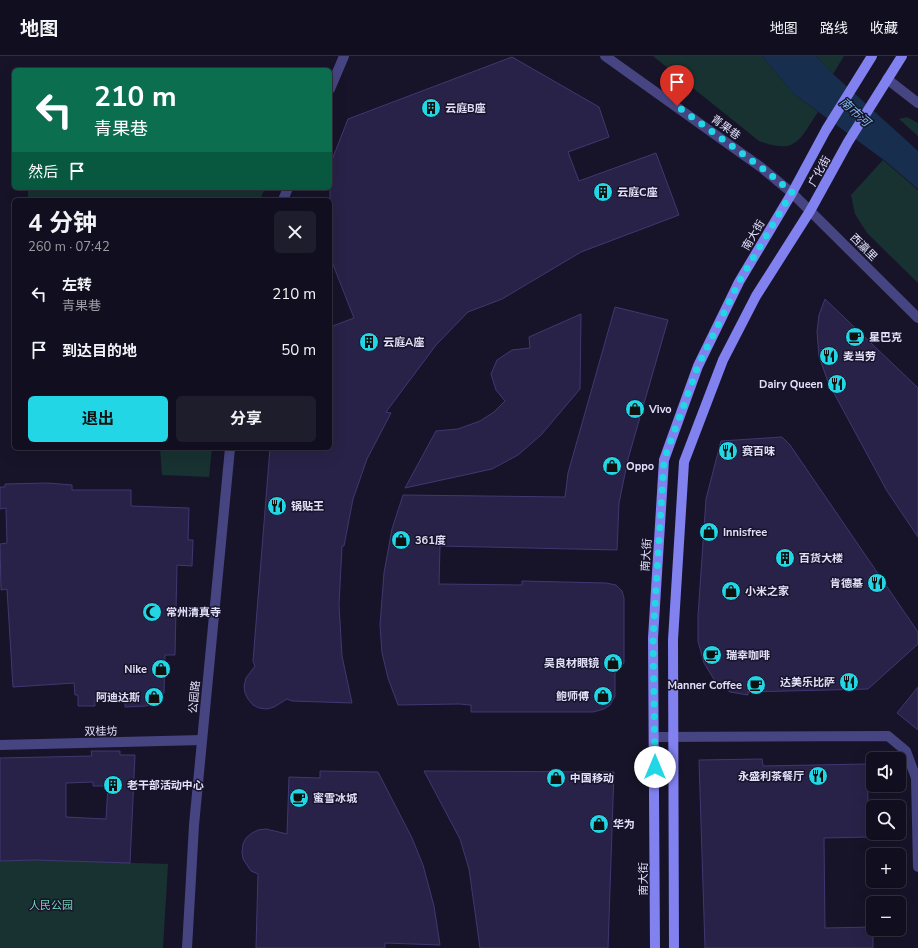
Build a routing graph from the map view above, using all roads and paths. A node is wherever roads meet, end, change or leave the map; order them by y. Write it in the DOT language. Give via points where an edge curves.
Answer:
graph roads {
  1 [pos="344,56"];
  2 [pos="605,56"];
  3 [pos="872,56"];
  4 [pos="902,56"];
  5 [pos="887,79"];
  6 [pos="332,84"];
  7 [pos="918,103"];
  8 [pos="792,192"];
  9 [pos="810,211"];
  10 [pos="918,318"];
  11 [pos="230,450"];
  12 [pos="654,737"];
  13 [pos="672,737"];
  14 [pos="202,740"];
  15 [pos="0,745"];
  16 [pos="918,868"];
  17 [pos="187,948"];
  18 [pos="655,948"];
  19 [pos="674,948"];
  1 -- 6 [label="street"];
  2 -- 8 [label="street, 青果巷"];
  3 -- 8 [label="main road, 广化街" via="826,130"];
  4 -- 5 [label="main road, 广化街"];
  5 -- 7 [label="street"];
  5 -- 9 [label="main road, 广化街"];
  8 -- 9 [label="street, 西瀛里"];
  8 -- 12 [label="main road, 南大街" via="739,282 698,366 664,460 653,638"];
  9 -- 10 [label="street, 西瀛里"];
  9 -- 13 [label="main road" via="756,296 723,360 684,462 673,640"];
  11 -- 14 [label="street, 公园路"];
  12 -- 13 [label="street"];
  12 -- 18 [label="main road, 南大街"];
  13 -- 16 [label="street" via="888,736 906,751 916,778"];
  13 -- 19 [label="main road"];
  14 -- 15 [label="street, 双桂坊"];
  14 -- 17 [label="street, 公园路"];
}
